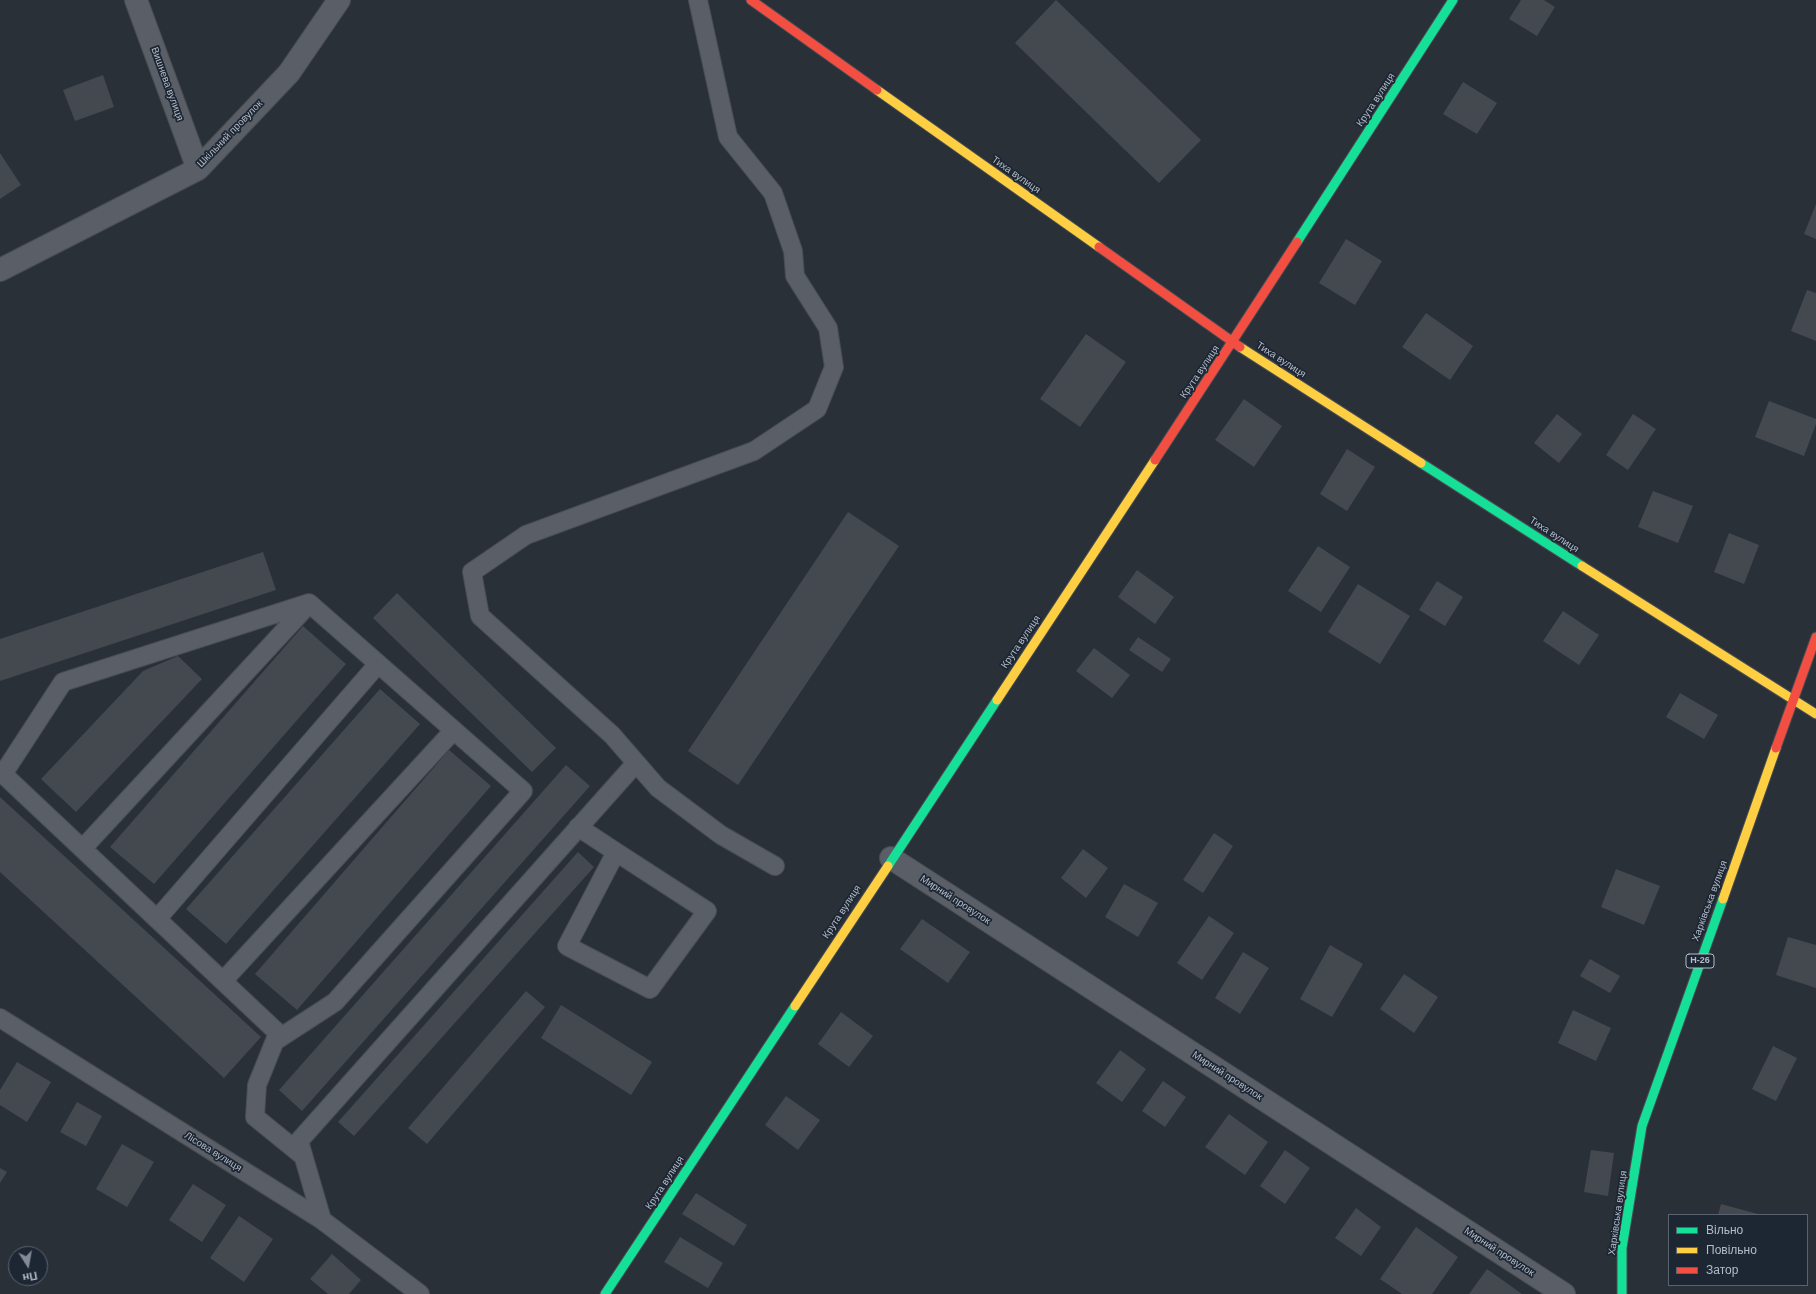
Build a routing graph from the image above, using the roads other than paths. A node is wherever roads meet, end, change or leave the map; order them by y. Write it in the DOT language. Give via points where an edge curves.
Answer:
graph roads {
  1 [pos="136,0"];
  2 [pos="339,0"];
  3 [pos="698,0"];
  4 [pos="751,0"];
  5 [pos="1453,0"];
  6 [pos="198,169"];
  7 [pos="0,270"];
  8 [pos="1233,342"];
  9 [pos="310,603"];
  10 [pos="1816,637"];
  11 [pos="378,664"];
  12 [pos="1793,701"];
  13 [pos="1816,714"];
  14 [pos="454,730"];
  15 [pos="636,763"];
  16 [pos="578,827"];
  17 [pos="83,848"];
  18 [pos="616,852"];
  19 [pos="891,858"];
  20 [pos="775,866"];
  21 [pos="157,919"];
  22 [pos="223,980"];
  23 [pos="0,1018"];
  24 [pos="275,1041"];
  25 [pos="304,1156"];
  26 [pos="322,1220"];
  27 [pos="420,1294"];
  28 [pos="605,1294"];
  29 [pos="1564,1294"];
  30 [pos="1622,1294"];
  1 -- 6 [label="street, Вишнева вулиця"];
  2 -- 6 [label="street, Шкільний провулок" via="289,73"];
  3 -- 15 [label="lane" via="728,137 774,193 793,251 795,276 828,328 834,367 817,409 754,451 526,535 472,572 480,616 612,735"];
  4 -- 8 [label="street, Тиха вулиця"];
  5 -- 8 [label="street, Крута вулиця"];
  6 -- 7 [label="street, Шкільний провулок"];
  8 -- 12 [label="street, Тиха вулиця"];
  8 -- 19 [label="street, Крута вулиця"];
  9 -- 11 [label="lane"];
  9 -- 17 [label="lane"];
  9 -- 17 [label="lane" via="63,682 4,774"];
  10 -- 12 [label="street, Харківська вулиця / Н-26"];
  11 -- 14 [label="lane"];
  11 -- 21 [label="lane"];
  12 -- 13 [label="street, Тиха вулиця"];
  12 -- 30 [label="street, Харківська вулиця / Н-26" via="1642,1126 1622,1248"];
  14 -- 22 [label="lane"];
  14 -- 24 [label="lane" via="523,791 335,1002"];
  15 -- 16 [label="lane"];
  15 -- 20 [label="lane" via="658,788 721,835"];
  16 -- 18 [label="lane"];
  16 -- 25 [label="lane" via="299,1141"];
  17 -- 21 [label="lane"];
  18 -- 18 [label="lane" via="707,911 650,989 567,946"];
  19 -- 28 [label="street, Крута вулиця"];
  19 -- 29 [label="street, Мирний провулок"];
  21 -- 22 [label="lane"];
  22 -- 24 [label="lane" via="278,1033"];
  23 -- 26 [label="lane, Лісова вулиця"];
  24 -- 25 [label="lane" via="257,1085 255,1116"];
  25 -- 26 [label="lane"];
  26 -- 27 [label="lane, Лісова вулиця"];
}
